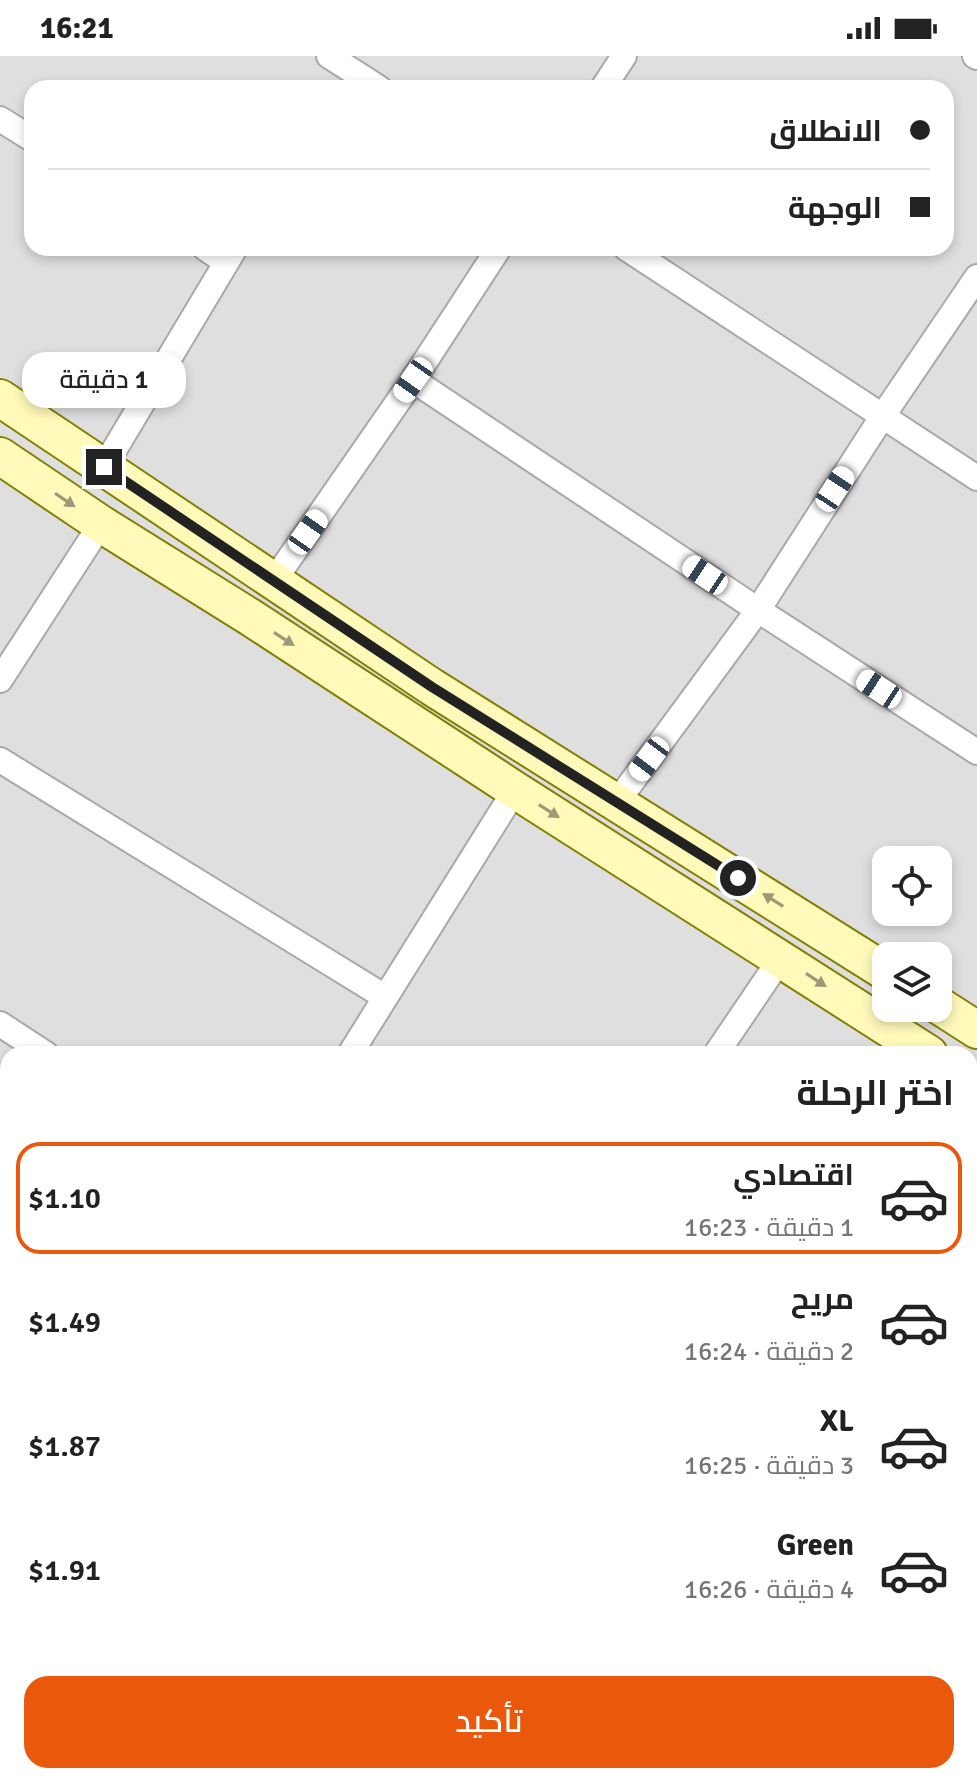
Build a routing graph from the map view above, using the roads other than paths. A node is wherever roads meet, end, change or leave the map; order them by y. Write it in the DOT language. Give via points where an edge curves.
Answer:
graph roads {
  1 [pos="624,56"];
  2 [pos="342,67"];
  3 [pos="365,80"];
  4 [pos="608,80"];
  5 [pos="0,119"];
  6 [pos="24,134"];
  7 [pos="230,256"];
  8 [pos="494,256"];
  9 [pos="638,256"];
  10 [pos="977,277"];
  11 [pos="413,380"];
  12 [pos="0,398"];
  13 [pos="882,417"];
  14 [pos="0,456"];
  15 [pos="104,467"];
  16 [pos="977,478"];
  17 [pos="101,524"];
  18 [pos="273,582"];
  19 [pos="758,610"];
  20 [pos="0,680"];
  21 [pos="977,752"];
  22 [pos="0,760"];
  23 [pos="515,790"];
  24 [pos="617,802"];
  25 [pos="781,958"];
  26 [pos="872,963"];
  27 [pos="385,997"];
  28 [pos="952,1014"];
  29 [pos="0,1024"];
  30 [pos="977,1030"];
  31 [pos="34,1046"];
  32 [pos="355,1046"];
  33 [pos="721,1046"];
  34 [pos="917,1046"];
  1 -- 4 [label="street"];
  2 -- 3 [label="street"];
  5 -- 6 [label="street"];
  7 -- 15 [label="street"];
  8 -- 11 [label="street"];
  9 -- 13 [label="street"];
  10 -- 13 [label="street"];
  11 -- 18 [label="street"];
  11 -- 19 [label="street"];
  12 -- 15 [label="main road"];
  13 -- 16 [label="street"];
  13 -- 19 [label="street"];
  14 -- 17 [label="main road, one-way"];
  15 -- 18 [label="main road"];
  17 -- 20 [label="street"];
  17 -- 23 [label="main road, one-way"];
  18 -- 24 [label="main road"];
  19 -- 21 [label="street"];
  19 -- 24 [label="street"];
  22 -- 27 [label="street"];
  23 -- 25 [label="main road, one-way"];
  23 -- 27 [label="street"];
  26 -- 24 [label="main road, one-way"];
  25 -- 33 [label="street"];
  25 -- 34 [label="main road, one-way"];
  27 -- 32 [label="street"];
  28 -- 30 [label="main road"];
  29 -- 31 [label="street"];
}
